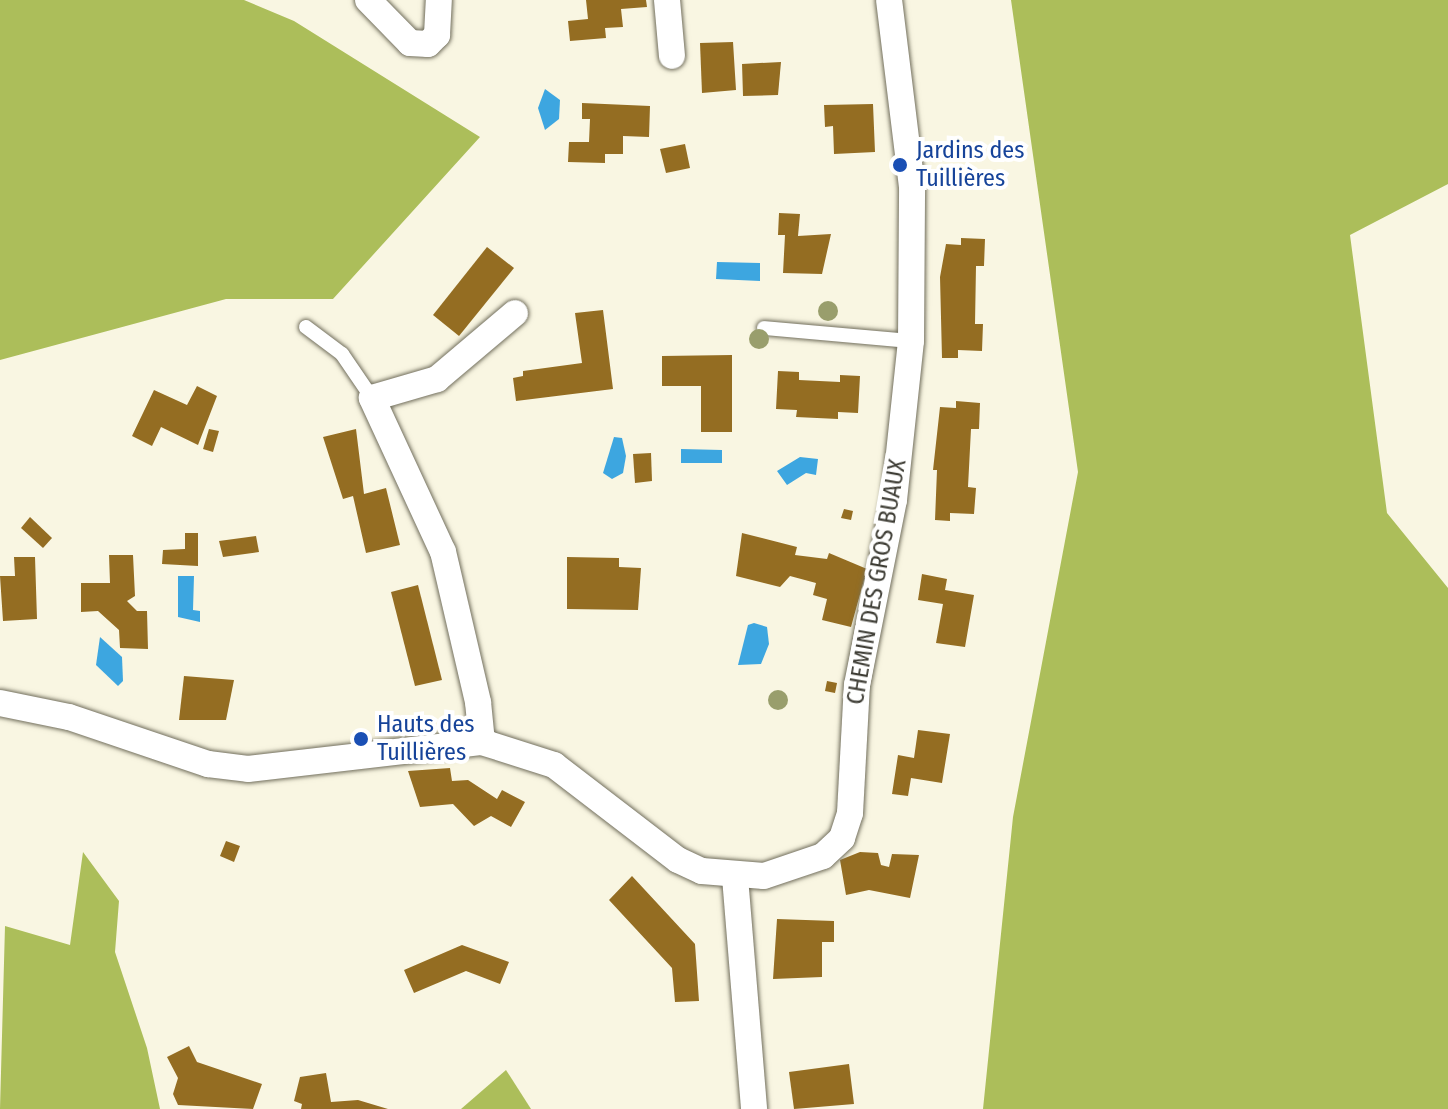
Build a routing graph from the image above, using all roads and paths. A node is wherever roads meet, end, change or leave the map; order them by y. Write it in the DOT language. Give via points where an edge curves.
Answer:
graph roads {
  1 [pos="368,0"];
  2 [pos="439,0"];
  3 [pos="667,0"];
  4 [pos="889,0"];
  5 [pos="672,56"];
  6 [pos="515,313"];
  7 [pos="306,327"];
  8 [pos="764,328"];
  9 [pos="911,341"];
  10 [pos="372,398"];
  11 [pos="0,703"];
  12 [pos="482,742"];
  13 [pos="735,877"];
  14 [pos="754,1109"];
  1 -- 2 [label="street" via="410,43 428,44 437,35"];
  3 -- 5 [label="street"];
  4 -- 9 [label="street, CHEMIN DES GROS BUAUX" via="912,187"];
  6 -- 10 [label="street" via="437,379"];
  7 -- 10 [label="lane" via="342,354"];
  8 -- 9 [label="lane"];
  9 -- 13 [label="street, CHEMIN DES GROS BUAUX" via="894,500 857,685 850,813 842,838 806,863 764,876"];
  10 -- 12 [label="street" via="443,552 478,702"];
  11 -- 12 [label="street, CHEMIN DES GROS BUAUX" via="69,717 208,764 248,769 403,747"];
  12 -- 13 [label="street, CHEMIN DES GROS BUAUX" via="554,765 678,860"];
  13 -- 14 [label="street"];
}
